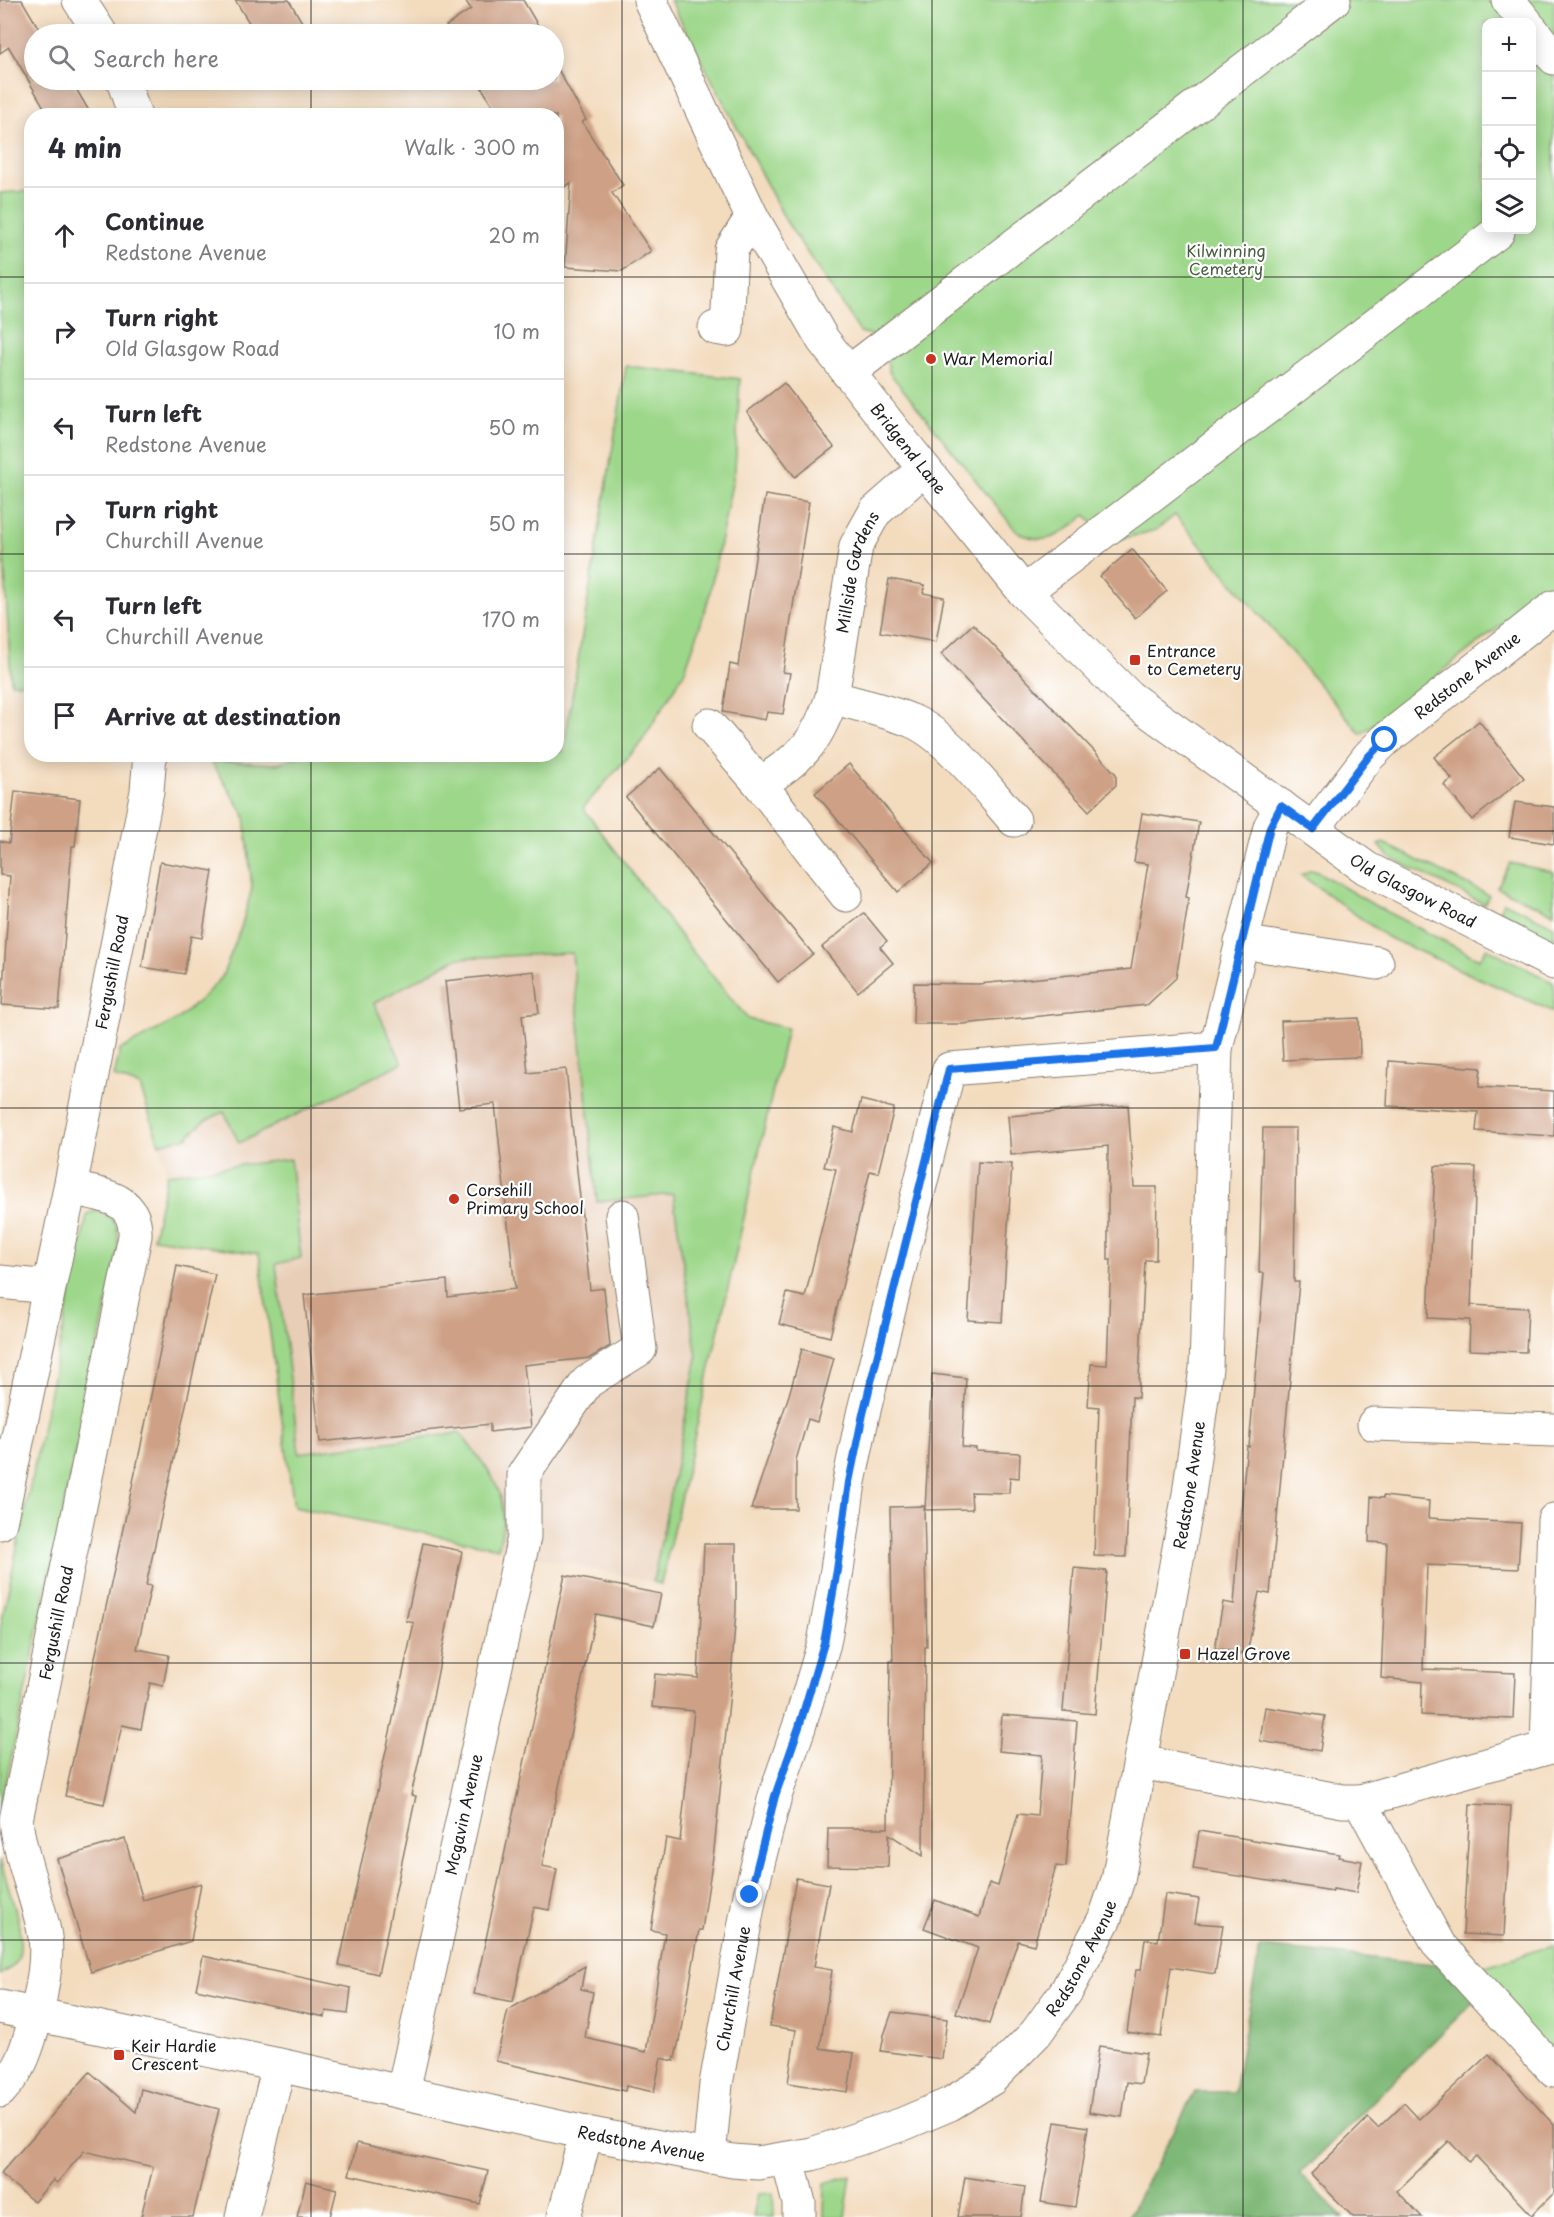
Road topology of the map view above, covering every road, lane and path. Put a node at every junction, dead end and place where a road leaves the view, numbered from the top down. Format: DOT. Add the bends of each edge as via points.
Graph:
graph roads {
  1 [pos="79,0"];
  2 [pos="650,0"];
  3 [pos="1334,0"];
  4 [pos="1508,0"];
  5 [pos="1523,18"];
  6 [pos="95,24"];
  7 [pos="1536,35"];
  8 [pos="1554,58"];
  9 [pos="126,90"];
  10 [pos="132,108"];
  11 [pos="752,217"];
  12 [pos="1495,234"];
  13 [pos="715,328"];
  14 [pos="848,373"];
  15 [pos="924,468"];
  16 [pos="1024,592"];
  17 [pos="1554,607"];
  18 [pos="832,696"];
  19 [pos="709,724"];
  20 [pos="149,762"];
  21 [pos="760,784"];
  22 [pos="1281,806"];
  23 [pos="1014,820"];
  24 [pos="1313,829"];
  25 [pos="846,895"];
  26 [pos="1241,942"];
  27 [pos="1377,963"];
  28 [pos="1554,963"];
  29 [pos="1216,1048"];
  30 [pos="70,1188"];
  31 [pos="622,1216"];
  32 [pos="0,1282"];
  33 [pos="49,1287"];
  34 [pos="1374,1424"];
  35 [pos="1554,1430"];
  36 [pos="1554,1520"];
  37 [pos="0,1522"];
  38 [pos="1551,1747"];
  39 [pos="1141,1762"];
  40 [pos="1360,1801"];
  41 [pos="0,2007"];
  42 [pos="35,2013"];
  43 [pos="279,2065"];
  44 [pos="1554,2071"];
  45 [pos="0,2091"];
  46 [pos="403,2092"];
  47 [pos="585,2133"];
  48 [pos="709,2157"];
  49 [pos="788,2160"];
  50 [pos="242,2217"];
  51 [pos="564,2217"];
  52 [pos="799,2217"];
  1 -- 6 [label="street"];
  2 -- 11 [label="street, Bridgend Lane"];
  3 -- 14 [label="street"];
  4 -- 5 [label="street"];
  7 -- 8 [label="street"];
  9 -- 10 [label="street"];
  11 -- 13 [label="street" via="730,250 727,330"];
  11 -- 14 [label="street, Bridgend Lane" via="823,340"];
  12 -- 16 [label="street"];
  14 -- 15 [label="street, Bridgend Lane"];
  15 -- 16 [label="street, Bridgend Lane"];
  15 -- 18 [label="street, Millside Gardens" via="875,512 856,546"];
  16 -- 22 [label="street, Bridgend Lane" via="1129,697"];
  17 -- 24 [label="street, Redstone Avenue" via="1385,740"];
  18 -- 21 [label="street, Millside Gardens" via="813,741"];
  18 -- 23 [label="street" via="913,721 945,742"];
  19 -- 21 [label="street"];
  20 -- 30 [label="street, Fergushill Road"];
  21 -- 25 [label="street"];
  22 -- 24 [label="street, Old Glasgow Road"];
  22 -- 26 [label="street, Redstone Avenue" via="1270,827"];
  24 -- 28 [label="street, Old Glasgow Road" via="1366,868"];
  26 -- 27 [label="street"];
  26 -- 29 [label="street, Redstone Avenue"];
  29 -- 39 [label="street, Redstone Avenue" via="1206,1368 1189,1494"];
  29 -- 48 [label="street, Churchill Avenue" via="949,1069 863,1414 824,1643 775,1796 750,1895 716,2084"];
  30 -- 33 [label="street, Fergushill Road"];
  30 -- 42 [label="street, Fergushill Road" via="120,1201 133,1215 136,1225 16,1820 18,1841 45,1933 46,1964"];
  31 -- 46 [label="street, Mcgavin Avenue" via="640,1349 587,1382 525,1474 524,1537"];
  32 -- 33 [label="street"];
  33 -- 37 [label="street, Fergushill Road"];
  34 -- 35 [label="street"];
  36 -- 38 [label="street"];
  38 -- 40 [label="street"];
  39 -- 40 [label="street"];
  39 -- 49 [label="street, Redstone Avenue" via="1118,1880 1105,1918 1067,1990 1036,2034 992,2078 950,2104 903,2124"];
  40 -- 44 [label="street" via="1439,1945"];
  41 -- 42 [label="street, Redstone Avenue"];
  42 -- 43 [label="street, Redstone Avenue"];
  42 -- 45 [label="street, Fergushill Road" via="23,2057 14,2076"];
  43 -- 46 [label="street, Redstone Avenue"];
  43 -- 50 [label="street"];
  46 -- 47 [label="street, Redstone Avenue"];
  47 -- 48 [label="street, Redstone Avenue"];
  47 -- 51 [label="street"];
  48 -- 49 [label="street, Redstone Avenue" via="758,2163"];
  49 -- 52 [label="street" via="800,2203"];
}
